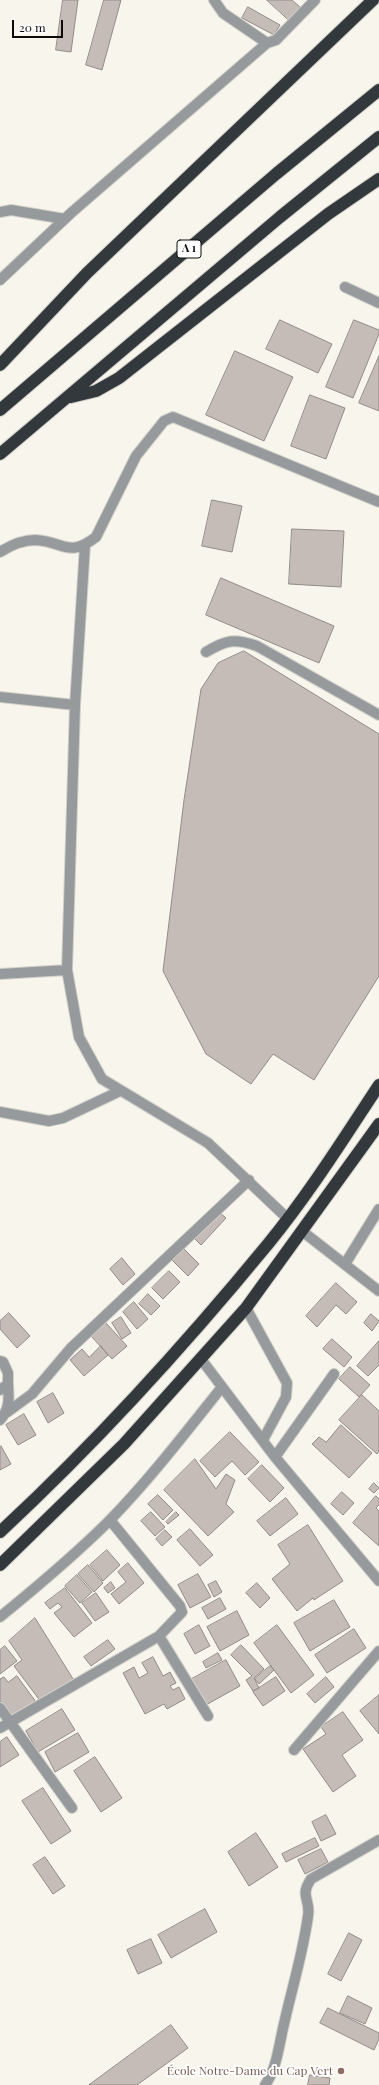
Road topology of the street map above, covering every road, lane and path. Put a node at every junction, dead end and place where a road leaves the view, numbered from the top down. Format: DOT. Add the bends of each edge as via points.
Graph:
graph roads {
  1 [pos="214,0"];
  2 [pos="315,0"];
  3 [pos="373,0"];
  4 [pos="267,43"];
  5 [pos="379,90"];
  6 [pos="379,137"];
  7 [pos="379,179"];
  8 [pos="0,212"];
  9 [pos="65,219"];
  10 [pos="0,280"];
  11 [pos="345,287"];
  12 [pos="379,303"];
  13 [pos="0,365"];
  14 [pos="68,398"];
  15 [pos="0,410"];
  16 [pos="0,454"];
  17 [pos="379,502"];
  18 [pos="85,545"];
  19 [pos="0,552"];
  20 [pos="206,652"];
  21 [pos="0,697"];
  22 [pos="75,705"];
  23 [pos="379,715"];
  24 [pos="67,970"];
  25 [pos="0,974"];
  26 [pos="379,1085"];
  27 [pos="120,1091"];
  28 [pos="0,1112"];
  29 [pos="379,1124"];
  30 [pos="249,1180"];
  31 [pos="379,1209"];
  32 [pos="287,1218"];
  33 [pos="302,1231"];
  34 [pos="345,1264"];
  35 [pos="379,1291"];
  36 [pos="246,1308"];
  37 [pos="201,1359"];
  38 [pos="0,1361"];
  39 [pos="334,1374"];
  40 [pos="4,1387"];
  41 [pos="222,1387"];
  42 [pos="3,1417"];
  43 [pos="263,1440"];
  44 [pos="275,1457"];
  45 [pos="110,1520"];
  46 [pos="0,1532"];
  47 [pos="0,1565"];
  48 [pos="377,1575"];
  49 [pos="0,1617"];
  50 [pos="159,1636"];
  51 [pos="379,1651"];
  52 [pos="0,1708"];
  53 [pos="208,1716"];
  54 [pos="10,1724"];
  55 [pos="0,1728"];
  56 [pos="294,1750"];
  57 [pos="72,1808"];
  58 [pos="379,1840"];
  59 [pos="265,2085"];
  1 -- 4 [label="street" via="223,13"];
  2 -- 4 [label="street" via="276,40"];
  3 -- 13 [label="highway" via="87,273"];
  4 -- 9 [label="street"];
  5 -- 15 [label="highway, A 1" via="276,174"];
  6 -- 14 [label="highway"];
  7 -- 14 [label="highway" via="328,214 119,378 96,391"];
  8 -- 9 [label="street" via="11,210"];
  9 -- 10 [label="street"];
  11 -- 12 [label="street"];
  14 -- 16 [label="highway"];
  17 -- 18 [label="street" via="173,416 164,421 136,456 96,537"];
  18 -- 19 [label="street" via="64,548 35,540 13,544"];
  18 -- 22 [label="street"];
  20 -- 23 [label="street" via="224,641 242,641 257,646"];
  21 -- 22 [label="street"];
  22 -- 24 [label="street"];
  24 -- 25 [label="street"];
  24 -- 27 [label="street" via="79,1037 102,1079"];
  26 -- 32 [label="highway"];
  27 -- 28 [label="street" via="63,1118 49,1121"];
  27 -- 30 [label="street" via="208,1143"];
  29 -- 33 [label="highway"];
  30 -- 32 [label="street"];
  30 -- 42 [label="street" via="71,1348 32,1394"];
  31 -- 34 [label="street"];
  32 -- 46 [label="highway" via="167,1363 41,1494"];
  33 -- 34 [label="street"];
  33 -- 36 [label="highway"];
  34 -- 35 [label="street"];
  36 -- 37 [label="highway"];
  36 -- 43 [label="street" via="287,1383 286,1397"];
  37 -- 41 [label="street"];
  37 -- 47 [label="highway" via="124,1444"];
  38 -- 40 [label="street" via="8,1373"];
  39 -- 44 [label="street"];
  40 -- 42 [label="street" via="9,1404"];
  41 -- 43 [label="street"];
  41 -- 45 [label="street"];
  43 -- 44 [label="street"];
  44 -- 48 [label="street"];
  45 -- 49 [label="street"];
  45 -- 50 [label="street" via="180,1606 182,1612"];
  50 -- 53 [label="street"];
  50 -- 54 [label="street"];
  51 -- 56 [label="street"];
  52 -- 54 [label="street"];
  54 -- 55 [label="street"];
  54 -- 57 [label="street"];
  58 -- 59 [label="street" via="311,1879 307,1885 304,1892 309,1914 274,2066"];
}
